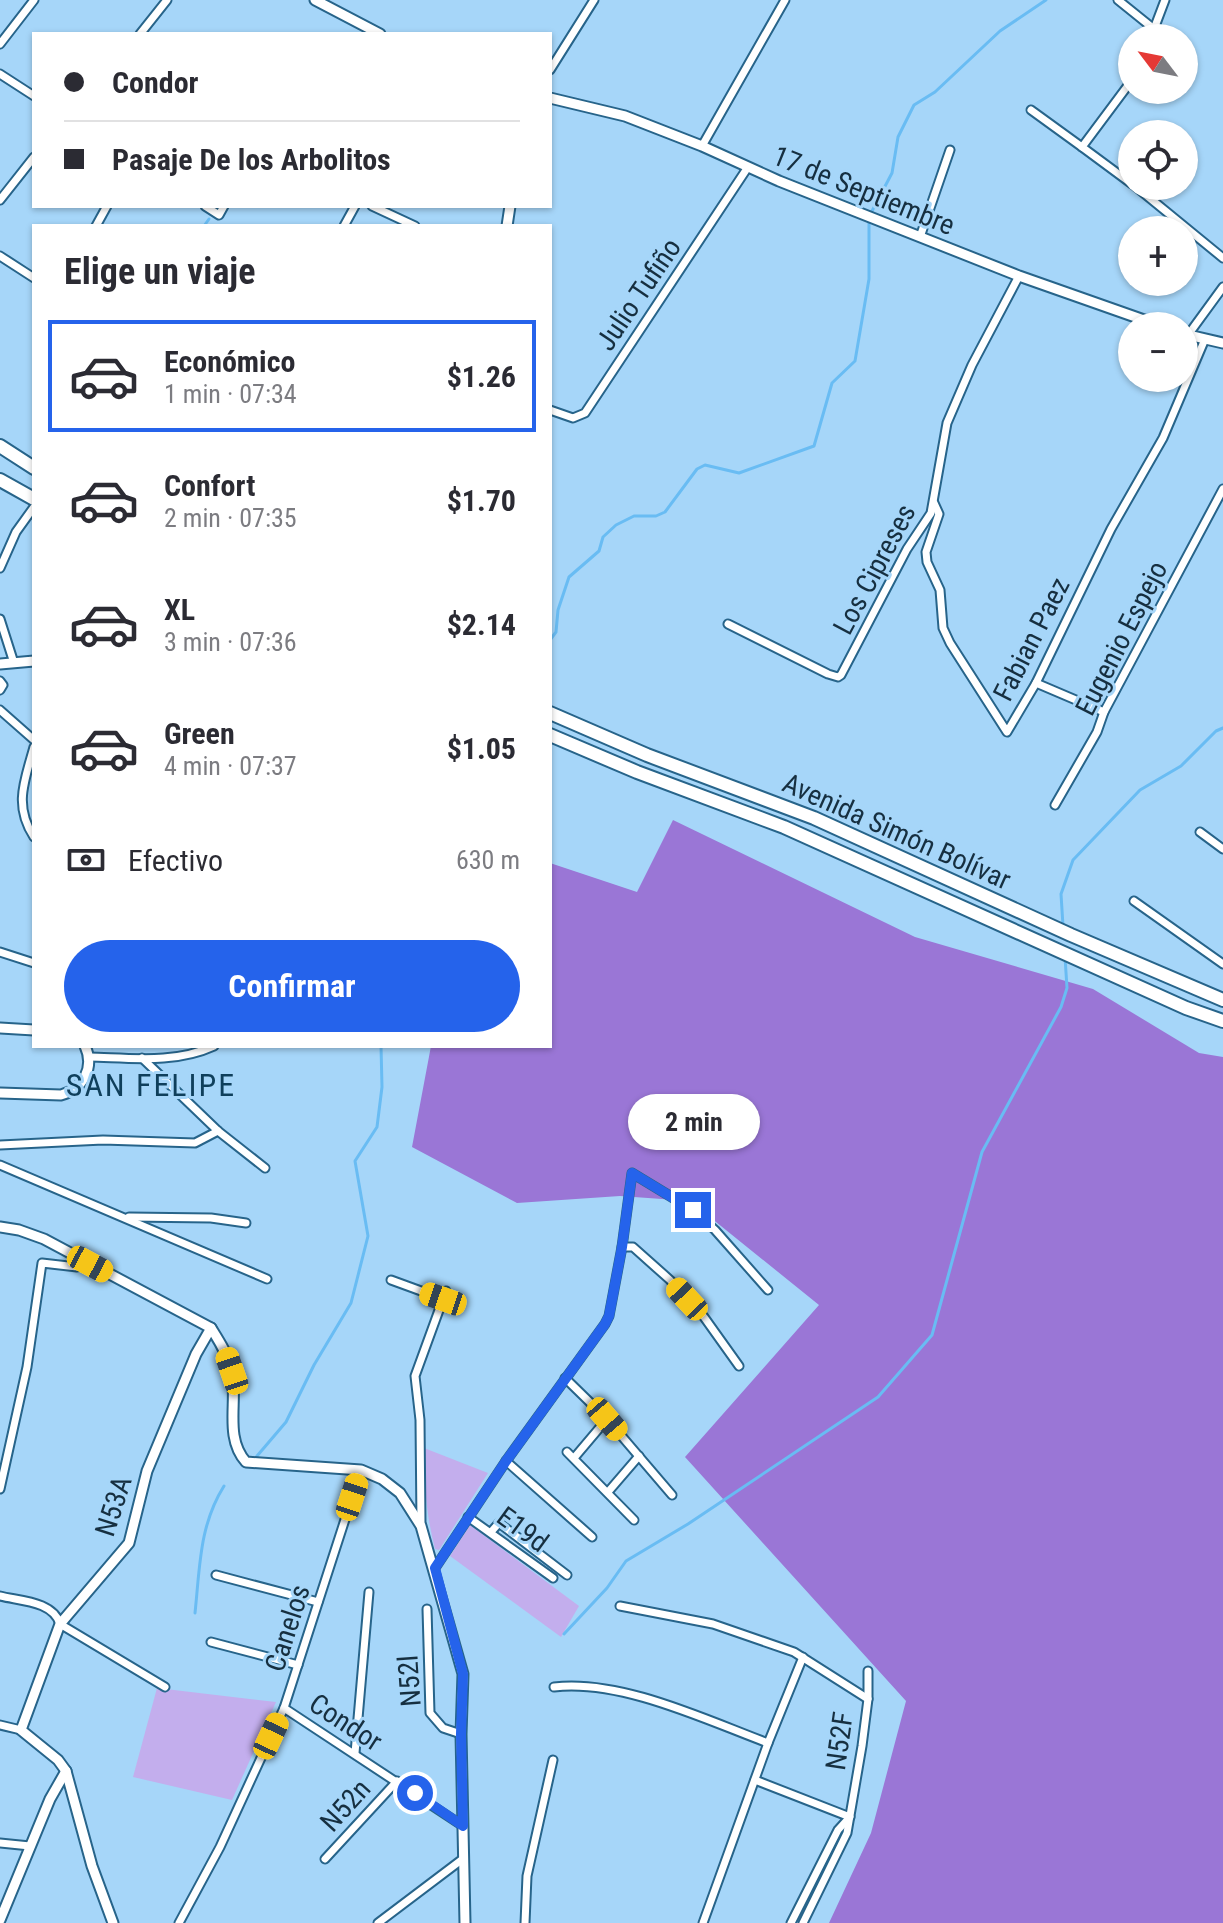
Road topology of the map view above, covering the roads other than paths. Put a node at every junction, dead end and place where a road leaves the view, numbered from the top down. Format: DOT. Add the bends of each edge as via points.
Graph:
graph roads {
  1 [pos="34,0"];
  2 [pos="167,0"];
  3 [pos="315,0"];
  4 [pos="594,0"];
  5 [pos="785,0"];
  6 [pos="1118,0"];
  7 [pos="1165,0"];
  8 [pos="1148,24"];
  9 [pos="1156,24"];
  10 [pos="366,31"];
  11 [pos="142,32"];
  12 [pos="0,44"];
  13 [pos="552,67"];
  14 [pos="0,74"];
  15 [pos="32,95"];
  16 [pos="552,98"];
  17 [pos="1118,99"];
  18 [pos="1031,110"];
  19 [pos="702,146"];
  20 [pos="1082,147"];
  21 [pos="950,150"];
  22 [pos="32,160"];
  23 [pos="748,167"];
  24 [pos="1118,174"];
  25 [pos="0,200"];
  26 [pos="1151,200"];
  27 [pos="208,208"];
  28 [pos="223,208"];
  29 [pos="376,208"];
  30 [pos="411,224"];
  31 [pos="920,237"];
  32 [pos="0,256"];
  33 [pos="1223,258"];
  34 [pos="1019,276"];
  35 [pos="32,277"];
  36 [pos="1223,287"];
  37 [pos="1121,312"];
  38 [pos="1198,319"];
  39 [pos="1198,338"];
  40 [pos="1205,339"];
  41 [pos="1223,343"];
  42 [pos="552,411"];
  43 [pos="0,446"];
  44 [pos="32,467"];
  45 [pos="0,480"];
  46 [pos="1223,489"];
  47 [pos="32,498"];
  48 [pos="934,503"];
  49 [pos="32,510"];
  50 [pos="0,568"];
  51 [pos="0,619"];
  52 [pos="728,624"];
  53 [pos="32,661"];
  54 [pos="14,663"];
  55 [pos="0,664"];
  56 [pos="0,681"];
  57 [pos="1036,683"];
  58 [pos="0,690"];
  59 [pos="0,710"];
  60 [pos="1104,712"];
  61 [pos="552,714"];
  62 [pos="552,736"];
  63 [pos="32,738"];
  64 [pos="32,755"];
  65 [pos="1055,805"];
  66 [pos="1200,832"];
  67 [pos="32,834"];
  68 [pos="1223,849"];
  69 [pos="1134,901"];
  70 [pos="0,952"];
  71 [pos="32,962"];
  72 [pos="1223,964"];
  73 [pos="1223,1000"];
  74 [pos="1223,1021"];
  75 [pos="0,1028"];
  76 [pos="32,1030"];
  77 [pos="86,1048"];
  78 [pos="209,1048"];
  79 [pos="89,1057"];
  80 [pos="142,1058"];
  81 [pos="0,1093"];
  82 [pos="218,1131"];
  83 [pos="0,1145"];
  84 [pos="0,1165"];
  85 [pos="265,1168"];
  86 [pos="122,1217"];
  87 [pos="246,1223"];
  88 [pos="0,1227"];
  89 [pos="622,1247"];
  90 [pos="90,1264"];
  91 [pos="267,1279"];
  92 [pos="391,1280"];
  93 [pos="768,1290"];
  94 [pos="211,1328"];
  95 [pos="739,1366"];
  96 [pos="565,1378"];
  97 [pos="607,1419"];
  98 [pos="639,1456"];
  99 [pos="506,1461"];
  100 [pos="361,1470"];
  101 [pos="0,1489"];
  102 [pos="608,1492"];
  103 [pos="672,1495"];
  104 [pos="468,1517"];
  105 [pos="634,1520"];
  106 [pos="421,1526"];
  107 [pos="491,1532"];
  108 [pos="592,1537"];
  109 [pos="435,1568"];
  110 [pos="216,1575"];
  111 [pos="567,1575"];
  112 [pos="553,1578"];
  113 [pos="369,1592"];
  114 [pos="0,1596"];
  115 [pos="318,1602"];
  116 [pos="620,1606"];
  117 [pos="427,1609"];
  118 [pos="60,1624"];
  119 [pos="211,1642"];
  120 [pos="803,1657"];
  121 [pos="298,1665"];
  122 [pos="868,1671"];
  123 [pos="165,1687"];
  124 [pos="554,1687"];
  125 [pos="868,1699"];
  126 [pos="284,1708"];
  127 [pos="0,1725"];
  128 [pos="21,1730"];
  129 [pos="461,1734"];
  130 [pos="768,1743"];
  131 [pos="355,1753"];
  132 [pos="553,1760"];
  133 [pos="66,1771"];
  134 [pos="755,1780"];
  135 [pos="397,1781"];
  136 [pos="850,1817"];
  137 [pos="463,1826"];
  138 [pos="0,1843"];
  139 [pos="30,1846"];
  140 [pos="464,1858"];
  141 [pos="325,1859"];
  142 [pos="2,1907"];
  143 [pos="0,1920"];
  144 [pos="113,1923"];
  145 [pos="179,1923"];
  146 [pos="378,1923"];
  147 [pos="465,1923"];
  148 [pos="525,1923"];
  149 [pos="703,1923"];
  150 [pos="791,1923"];
  151 [pos="803,1923"];
  1 -- 12 [label="street"];
  2 -- 11 [label="street"];
  3 -- 10 [label="street"];
  4 -- 13 [label="street"];
  5 -- 19 [label="street"];
  6 -- 8 [label="street"];
  7 -- 9 [label="street"];
  14 -- 15 [label="street"];
  16 -- 19 [label="street, 17 de Septiembre" via="625,116"];
  17 -- 20 [label="street"];
  18 -- 20 [label="street"];
  19 -- 23 [label="street, 17 de Septiembre"];
  20 -- 24 [label="street"];
  21 -- 31 [label="street"];
  22 -- 25 [label="street"];
  23 -- 31 [label="street, 17 de Septiembre"];
  23 -- 42 [label="street, Julio Tufiño" via="585,413 573,418"];
  26 -- 33 [label="street"];
  27 -- 28 [label="street" via="219,215"];
  29 -- 30 [label="street"];
  31 -- 34 [label="street, 17 de Septiembre"];
  32 -- 35 [label="street"];
  34 -- 37 [label="street, 17 de Septiembre"];
  34 -- 48 [label="street, Los Cipreses" via="947,423"];
  36 -- 38 [label="street"];
  39 -- 40 [label="street"];
  40 -- 41 [label="street"];
  40 -- 57 [label="street, Fabian Paez" via="1169,427 1111,529"];
  43 -- 44 [label="highway"];
  45 -- 47 [label="highway"];
  46 -- 60 [label="street, Eugenio Espejo"];
  48 -- 52 [label="street, Los Cipreses" via="838,677"];
  48 -- 57 [label="street, Fabian Paez" via="939,514 926,552 940,590 943,628 1007,732"];
  49 -- 50 [label="street"];
  51 -- 54 [label="street"];
  53 -- 54 [label="street"];
  54 -- 55 [label="street"];
  56 -- 58 [label="street"];
  57 -- 60 [label="street"];
  59 -- 63 [label="street"];
  60 -- 65 [label="street, Eugenio Espejo"];
  61 -- 73 [label="highway, Avenida Simón Bolívar" via="814,818"];
  62 -- 74 [label="highway, Avenida Simón Bolívar" via="784,827"];
  64 -- 67 [label="street" via="22,808"];
  66 -- 68 [label="street"];
  69 -- 72 [label="street"];
  70 -- 71 [label="street"];
  75 -- 76 [label="street"];
  77 -- 79 [label="street"];
  78 -- 80 [label="street" via="185,1057"];
  79 -- 80 [label="street"];
  79 -- 81 [label="street" via="85,1078 65,1094"];
  80 -- 82 [label="street"];
  82 -- 83 [label="street" via="195,1143"];
  82 -- 85 [label="street"];
  84 -- 86 [label="street"];
  86 -- 87 [label="street"];
  86 -- 91 [label="street"];
  88 -- 90 [label="street" via="33,1234"];
  89 -- 93 [label="street" via="632,1173 693,1210"];
  89 -- 95 [label="street" via="633,1247 670,1280"];
  89 -- 96 [label="street" via="609,1316"];
  90 -- 94 [label="street"];
  90 -- 101 [label="street" via="42,1263 27,1367"];
  92 -- 106 [label="street" via="444,1295 415,1376"];
  94 -- 100 [label="street" via="232,1371 234,1437 246,1462"];
  94 -- 118 [label="street, N53A" via="147,1471 129,1543"];
  96 -- 97 [label="street"];
  96 -- 99 [label="street"];
  97 -- 98 [label="street"];
  97 -- 102 [label="street" via="571,1455"];
  98 -- 102 [label="street"];
  98 -- 103 [label="street"];
  99 -- 104 [label="street"];
  99 -- 108 [label="street"];
  100 -- 106 [label="street" via="400,1493"];
  100 -- 115 [label="street, Canelos"];
  102 -- 105 [label="street"];
  104 -- 107 [label="street, E19d"];
  104 -- 109 [label="street"];
  106 -- 109 [label="street"];
  107 -- 111 [label="street" via="499,1523"];
  107 -- 112 [label="street, E19d"];
  109 -- 129 [label="street" via="463,1674"];
  110 -- 115 [label="street"];
  113 -- 131 [label="street"];
  114 -- 118 [label="street" via="45,1607"];
  115 -- 121 [label="street, Canelos"];
  116 -- 120 [label="street" via="713,1624"];
  117 -- 129 [label="street, N52l" via="430,1713 443,1728"];
  118 -- 123 [label="street"];
  118 -- 128 [label="street, N53A"];
  119 -- 121 [label="street"];
  120 -- 125 [label="street"];
  120 -- 130 [label="street"];
  121 -- 126 [label="street, Canelos"];
  122 -- 125 [label="street, N52F"];
  124 -- 130 [label="street" via="641,1696"];
  125 -- 136 [label="street, N52F"];
  126 -- 131 [label="street, Condor"];
  126 -- 145 [label="street, Canelos"];
  127 -- 128 [label="street"];
  128 -- 133 [label="street"];
  129 -- 137 [label="street"];
  130 -- 134 [label="street"];
  131 -- 135 [label="street, Condor"];
  132 -- 148 [label="street" via="527,1876"];
  133 -- 139 [label="street"];
  133 -- 144 [label="street"];
  134 -- 136 [label="street"];
  134 -- 149 [label="street"];
  135 -- 137 [label="street, Condor"];
  135 -- 141 [label="street, N52n"];
  136 -- 150 [label="street, N52F" via="838,1830"];
  136 -- 151 [label="street, N52F"];
  137 -- 140 [label="street"];
  138 -- 139 [label="street"];
  139 -- 142 [label="street"];
  140 -- 146 [label="street"];
  140 -- 147 [label="street"];
  142 -- 143 [label="street"];
}
